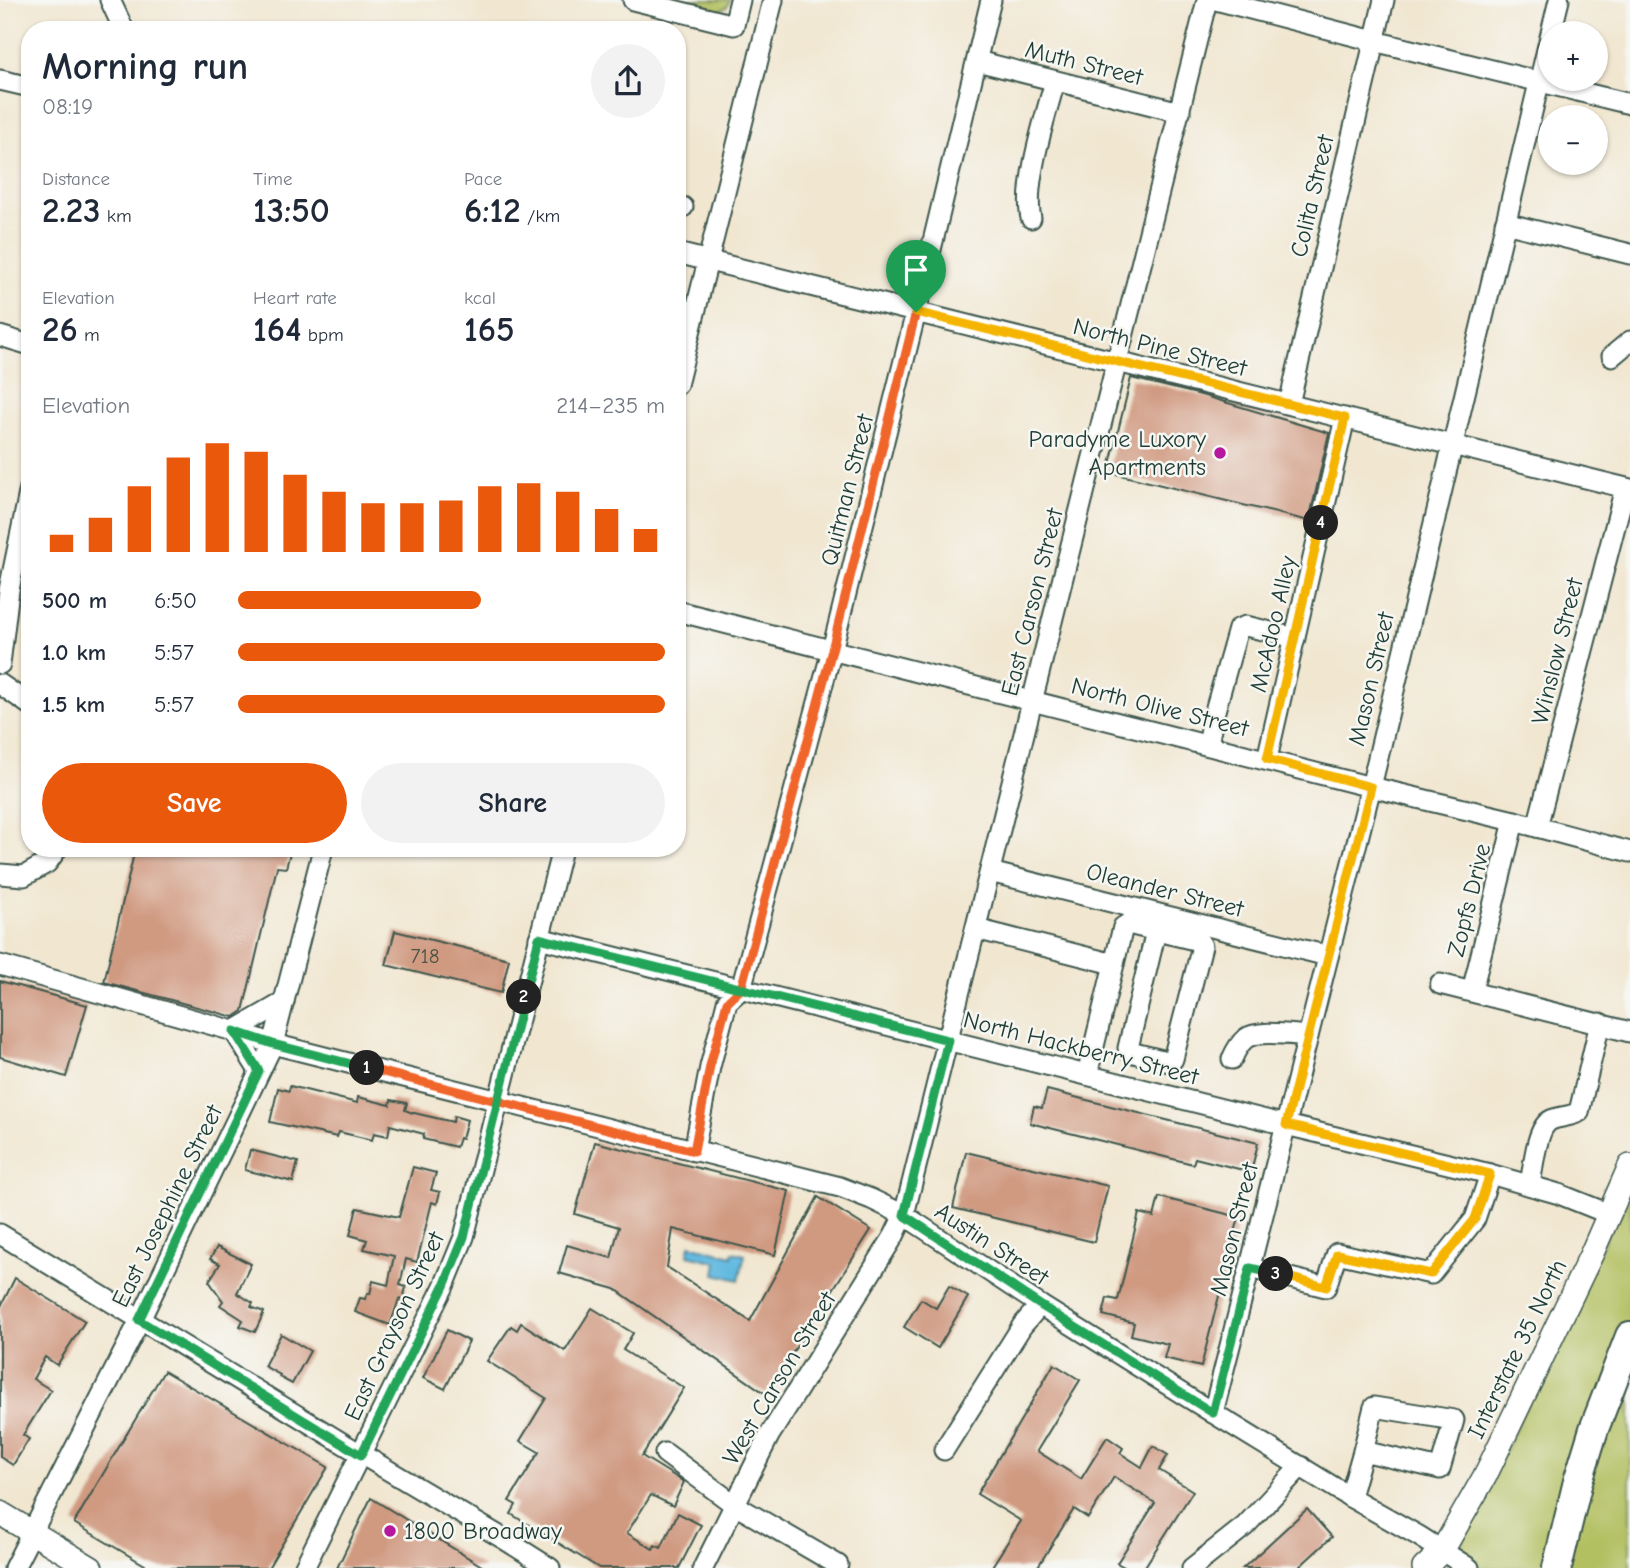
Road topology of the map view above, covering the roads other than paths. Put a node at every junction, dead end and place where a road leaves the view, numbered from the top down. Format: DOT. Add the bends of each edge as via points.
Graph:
graph roads {
  1 [pos="110,0"];
  2 [pos="633,0"];
  3 [pos="740,0"];
  4 [pos="773,0"];
  5 [pos="991,0"];
  6 [pos="1208,0"];
  7 [pos="1216,0"];
  8 [pos="1384,0"];
  9 [pos="1559,0"];
  10 [pos="111,21"];
  11 [pos="120,21"];
  12 [pos="1554,21"];
  13 [pos="1374,41"];
  14 [pos="976,61"];
  15 [pos="0,80"];
  16 [pos="1055,81"];
  17 [pos="1538,82"];
  18 [pos="21,85"];
  19 [pos="1538,86"];
  20 [pos="1576,91"];
  21 [pos="1630,104"];
  22 [pos="1180,112"];
  23 [pos="1031,218"];
  24 [pos="1505,223"];
  25 [pos="1630,254"];
  26 [pos="686,255"];
  27 [pos="708,261"];
  28 [pos="916,312"];
  29 [pos="0,336"];
  30 [pos="1630,341"];
  31 [pos="21,342"];
  32 [pos="686,346"];
  33 [pos="1612,356"];
  34 [pos="1117,362"];
  35 [pos="1289,404"];
  36 [pos="1345,418"];
  37 [pos="1451,445"];
  38 [pos="1627,488"];
  39 [pos="21,532"];
  40 [pos="686,613"];
  41 [pos="1295,638"];
  42 [pos="832,650"];
  43 [pos="0,664"];
  44 [pos="0,684"];
  45 [pos="21,699"];
  46 [pos="1032,701"];
  47 [pos="1208,745"];
  48 [pos="1267,759"];
  49 [pos="1371,787"];
  50 [pos="1514,821"];
  51 [pos="1537,827"];
  52 [pos="1630,852"];
  53 [pos="51,857"];
  54 [pos="321,857"];
  55 [pos="560,857"];
  56 [pos="990,872"];
  57 [pos="0,874"];
  58 [pos="976,929"];
  59 [pos="1156,931"];
  60 [pos="539,938"];
  61 [pos="1328,956"];
  62 [pos="1114,964"];
  63 [pos="0,965"];
  64 [pos="1440,984"];
  65 [pos="741,989"];
  66 [pos="1472,991"];
  67 [pos="284,1002"];
  68 [pos="1600,1023"];
  69 [pos="234,1031"];
  70 [pos="1630,1032"];
  71 [pos="1308,1036"];
  72 [pos="948,1040"];
  73 [pos="273,1044"];
  74 [pos="1151,1057"];
  75 [pos="1232,1059"];
  76 [pos="259,1071"];
  77 [pos="1087,1075"];
  78 [pos="1143,1089"];
  79 [pos="498,1100"];
  80 [pos="1286,1125"];
  81 [pos="694,1151"];
  82 [pos="1630,1166"];
  83 [pos="1490,1174"];
  84 [pos="1530,1185"];
  85 [pos="1609,1214"];
  86 [pos="904,1215"];
  87 [pos="0,1234"];
  88 [pos="1250,1268"];
  89 [pos="1040,1305"];
  90 [pos="139,1320"];
  91 [pos="1630,1336"];
  92 [pos="1213,1413"];
  93 [pos="944,1450"];
  94 [pos="1363,1451"];
  95 [pos="665,1453"];
  96 [pos="361,1455"];
  97 [pos="1301,1466"];
  98 [pos="1350,1497"];
  99 [pos="735,1504"];
  100 [pos="0,1513"];
  101 [pos="32,1532"];
  102 [pos="1442,1551"];
  103 [pos="14,1568"];
  104 [pos="91,1568"];
  105 [pos="304,1568"];
  106 [pos="550,1568"];
  107 [pos="703,1568"];
  108 [pos="836,1568"];
  109 [pos="1192,1568"];
  110 [pos="1424,1568"];
  111 [pos="1469,1568"];
  112 [pos="1557,1568"];
  1 -- 10 [label="street"];
  1 -- 11 [label="street"];
  2 -- 3 [label="street" via="734,24"];
  4 -- 27 [label="street"];
  5 -- 14 [label="street, Quitman Street"];
  6 -- 22 [label="street, East Carson Street"];
  7 -- 13 [label="street"];
  8 -- 13 [label="street, Colita Street"];
  9 -- 12 [label="street, Mason Street"];
  13 -- 17 [label="street"];
  13 -- 35 [label="street, Colita Street"];
  14 -- 16 [label="street, Muth Street"];
  14 -- 28 [label="street, Quitman Street"];
  15 -- 18 [label="street"];
  16 -- 22 [label="street, Muth Street"];
  16 -- 23 [label="street" via="1031,183"];
  19 -- 24 [label="street, Mason Street"];
  20 -- 21 [label="street"];
  22 -- 34 [label="street, East Carson Street"];
  24 -- 25 [label="street"];
  24 -- 37 [label="street, Mason Street"];
  26 -- 27 [label="street, North Pine Street"];
  27 -- 28 [label="street, North Pine Street"];
  27 -- 32 [label="street"];
  28 -- 34 [label="street, North Pine Street"];
  28 -- 42 [label="street, Quitman Street"];
  29 -- 31 [label="street"];
  30 -- 33 [label="street"];
  34 -- 35 [label="street, North Pine Street"];
  34 -- 46 [label="street, East Carson Street"];
  35 -- 36 [label="street, North Pine Street"];
  36 -- 37 [label="street, North Pine Street"];
  36 -- 41 [label="street, McAdoo Alley"];
  37 -- 38 [label="street, North Pine Street"];
  37 -- 49 [label="street, Mason Street"];
  38 -- 51 [label="street, Winslow Street"];
  39 -- 43 [label="street"];
  40 -- 42 [label="street, North Olive Street"];
  41 -- 47 [label="street" via="1246,626 1238,629"];
  41 -- 48 [label="street, McAdoo Alley"];
  42 -- 46 [label="street, North Olive Street"];
  42 -- 65 [label="street, Quitman Street"];
  44 -- 45 [label="street"];
  46 -- 47 [label="street, North Olive Street"];
  46 -- 56 [label="street, East Carson Street"];
  47 -- 48 [label="street, North Olive Street"];
  48 -- 49 [label="street, North Olive Street"];
  49 -- 50 [label="street, North Olive Street"];
  49 -- 61 [label="street, Mason Street"];
  50 -- 51 [label="street, North Olive Street"];
  50 -- 66 [label="street, Zopfs Drive"];
  51 -- 52 [label="street, North Olive Street"];
  53 -- 57 [label="street" via="24,876"];
  54 -- 67 [label="street, East Josephine Street"];
  55 -- 60 [label="street, East Grayson Street"];
  56 -- 58 [label="street, East Carson Street"];
  56 -- 61 [label="street, Oleander Street"];
  58 -- 62 [label="street"];
  58 -- 72 [label="street, East Carson Street"];
  59 -- 62 [label="street" via="1128,924 1123,927"];
  59 -- 74 [label="street" via="1128,1048"];
  59 -- 74 [label="street" via="1202,946 1173,1059"];
  60 -- 65 [label="street, North Hackberry Street"];
  60 -- 79 [label="street, East Grayson Street"];
  61 -- 71 [label="street, Mason Street"];
  62 -- 77 [label="street"];
  63 -- 69 [label="street, Austin Street"];
  64 -- 66 [label="street"];
  65 -- 72 [label="street, North Hackberry Street"];
  65 -- 81 [label="street, Quitman Street" via="727,1002"];
  66 -- 68 [label="street"];
  67 -- 69 [label="street"];
  67 -- 73 [label="street, East Josephine Street"];
  68 -- 70 [label="street"];
  68 -- 84 [label="street" via="1579,1112 1544,1126"];
  69 -- 73 [label="street, Austin Street"];
  69 -- 76 [label="street"];
  71 -- 75 [label="street" via="1251,1036 1239,1045"];
  71 -- 80 [label="street, Mason Street"];
  72 -- 77 [label="street, North Hackberry Street"];
  72 -- 86 [label="street, East Carson Street"];
  73 -- 76 [label="street, East Josephine Street"];
  73 -- 79 [label="street, Austin Street"];
  74 -- 78 [label="street"];
  76 -- 90 [label="street, East Josephine Street"];
  77 -- 78 [label="street, North Hackberry Street"];
  78 -- 80 [label="street, North Hackberry Street"];
  79 -- 81 [label="street, Austin Street"];
  79 -- 96 [label="street, East Grayson Street" via="464,1237"];
  80 -- 83 [label="street, North Hackberry Street"];
  80 -- 88 [label="street, Mason Street"];
  81 -- 86 [label="street, Austin Street" via="840,1187"];
  82 -- 85 [label="main road, Interstate 35 North"];
  83 -- 84 [label="street, North Hackberry Street"];
  83 -- 88 [label="street" via="1475,1219 1431,1274 1337,1254 1326,1287"];
  84 -- 85 [label="street, North Hackberry Street"];
  85 -- 102 [label="main road, Interstate 35 North" via="1491,1464"];
  86 -- 89 [label="street, Austin Street"];
  86 -- 99 [label="street, West Carson Street" via="769,1436"];
  87 -- 90 [label="street"];
  88 -- 92 [label="street, Mason Street"];
  89 -- 92 [label="street, Austin Street"];
  89 -- 93 [label="street"];
  90 -- 96 [label="street"];
  90 -- 101 [label="street, East Josephine Street"];
  91 -- 112 [label="highway" via="1594,1429"];
  92 -- 97 [label="street, Austin Street"];
  94 -- 94 [label="street" via="1440,1469 1454,1420 1374,1407"];
  94 -- 98 [label="street"];
  95 -- 99 [label="street"];
  96 -- 105 [label="street, East Grayson Street"];
  96 -- 106 [label="street"];
  97 -- 98 [label="street, Austin Street"];
  97 -- 109 [label="street" via="1245,1526"];
  98 -- 102 [label="street, Austin Street"];
  99 -- 107 [label="street, West Carson Street"];
  99 -- 108 [label="street" via="838,1564"];
  100 -- 101 [label="main road"];
  101 -- 103 [label="street, East Josephine Street"];
  101 -- 104 [label="main road"];
  102 -- 110 [label="main road, Interstate 35 North"];
  102 -- 111 [label="street, Austin Street"];
}
